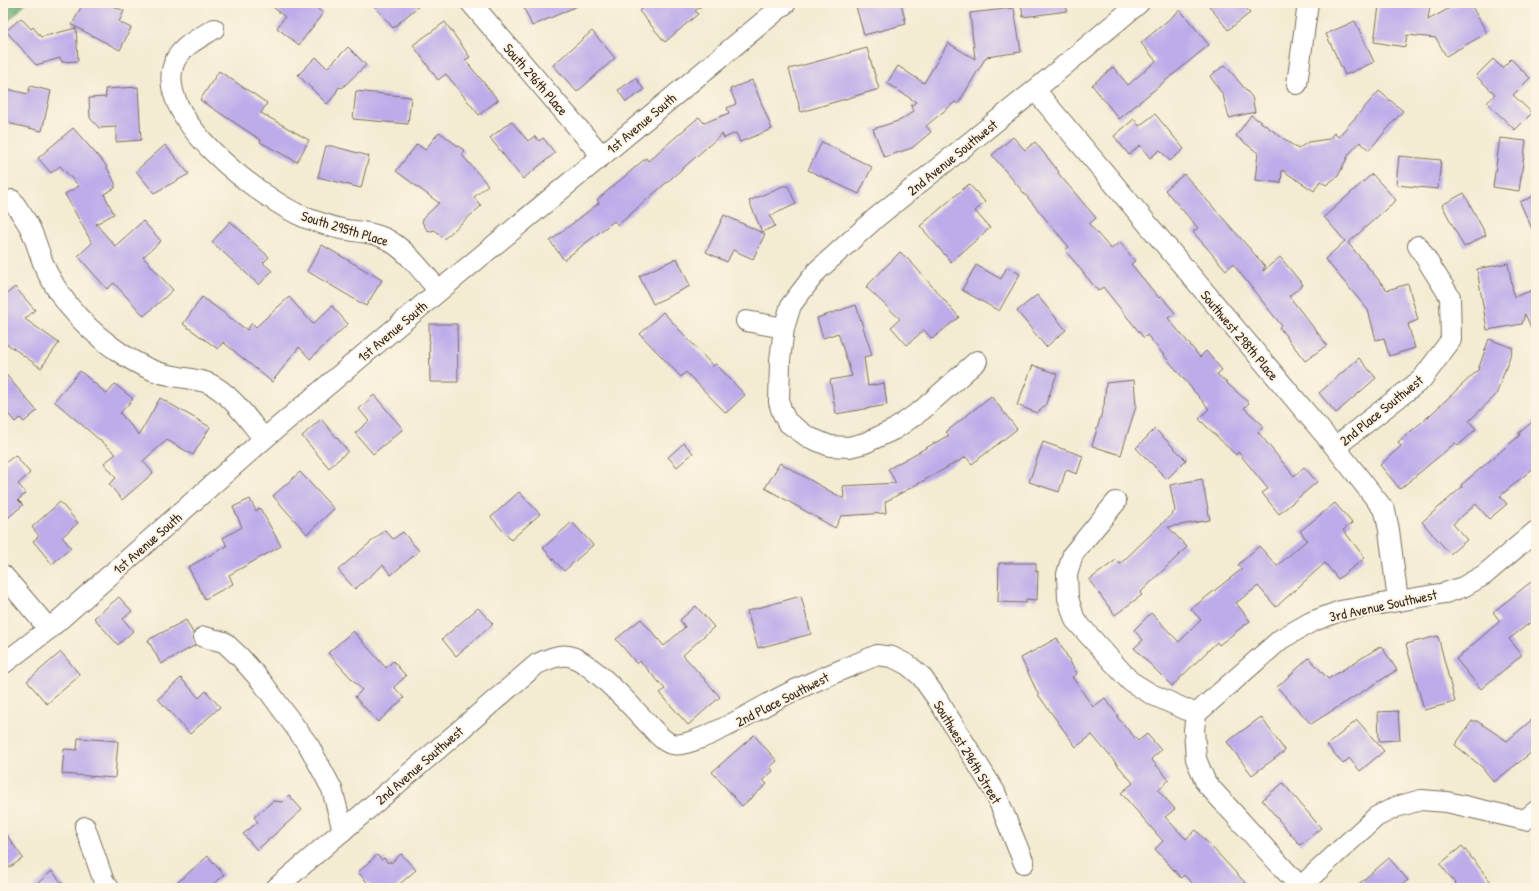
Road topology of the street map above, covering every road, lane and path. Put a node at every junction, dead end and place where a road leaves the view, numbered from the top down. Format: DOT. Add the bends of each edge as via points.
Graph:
graph roads {
  1 [pos="471,3"];
  2 [pos="786,3"];
  3 [pos="1139,3"];
  4 [pos="1308,3"];
  5 [pos="214,29"];
  6 [pos="1297,84"];
  7 [pos="1036,90"];
  8 [pos="602,156"];
  9 [pos="12,200"];
  10 [pos="1418,246"];
  11 [pos="439,291"];
  12 [pos="746,321"];
  13 [pos="784,328"];
  14 [pos="977,361"];
  15 [pos="264,439"];
  16 [pos="1335,447"];
  17 [pos="1116,502"];
  18 [pos="1536,531"];
  19 [pos="3,575"];
  20 [pos="1398,600"];
  21 [pos="49,629"];
  22 [pos="204,637"];
  23 [pos="892,657"];
  24 [pos="3,664"];
  25 [pos="1196,714"];
  26 [pos="672,744"];
  27 [pos="1536,811"];
  28 [pos="85,827"];
  29 [pos="342,832"];
  30 [pos="1024,863"];
  31 [pos="109,888"];
  32 [pos="276,888"];
  33 [pos="1300,888"];
  1 -- 8 [label="street, South 296th Place"];
  2 -- 8 [label="street, 1st Avenue South"];
  3 -- 7 [label="street, 2nd Avenue Southwest"];
  4 -- 6 [label="street"];
  5 -- 11 [label="street, South 295th Place" via="182,52 172,72 176,103 199,137 250,183 286,207 328,225 380,236 394,243 414,261"];
  7 -- 13 [label="street, 2nd Avenue Southwest" via="877,217 817,271 791,305"];
  7 -- 16 [label="street, Southwest 298th Place"];
  8 -- 11 [label="street, 1st Avenue South"];
  9 -- 15 [label="street" via="29,227 49,275 65,301 90,328 121,354 140,364 168,375 200,381 216,388 231,400"];
  10 -- 16 [label="street, 2nd Place Southwest" via="1450,297 1450,340 1422,379"];
  11 -- 15 [label="street, 1st Avenue South"];
  12 -- 13 [label="street"];
  13 -- 14 [label="street, 2nd Avenue Southwest" via="779,397 782,412 788,422 808,437 830,446 849,447 866,443 895,429"];
  15 -- 21 [label="street, 1st Avenue South"];
  16 -- 20 [label="street, Southwest 298th Place" via="1385,511 1390,530"];
  17 -- 25 [label="street" via="1073,554 1067,574 1068,598 1075,620 1130,681 1151,694"];
  18 -- 20 [label="street, 3rd Avenue Southwest" via="1484,575 1463,587"];
  19 -- 21 [label="street"];
  20 -- 25 [label="street, 3rd Avenue Southwest" via="1340,611 1311,622 1281,639"];
  21 -- 24 [label="street, 1st Avenue South"];
  22 -- 29 [label="street" via="224,642 240,657 262,682 309,746 332,789"];
  23 -- 26 [label="street, 2nd Place Southwest" via="877,655 792,691 713,734 685,743"];
  23 -- 30 [label="street, Southwest 296th Street" via="908,665 921,676 936,697 995,792"];
  25 -- 33 [label="street" via="1196,759 1206,783"];
  26 -- 29 [label="street, 2nd Avenue Southwest" via="660,736 629,703 586,665 568,656 553,657 536,664"];
  27 -- 33 [label="street" via="1525,820 1447,802 1421,800 1396,807 1376,817"];
  28 -- 31 [label="street" via="104,882"];
  29 -- 32 [label="street, 2nd Avenue Southwest"];
}
